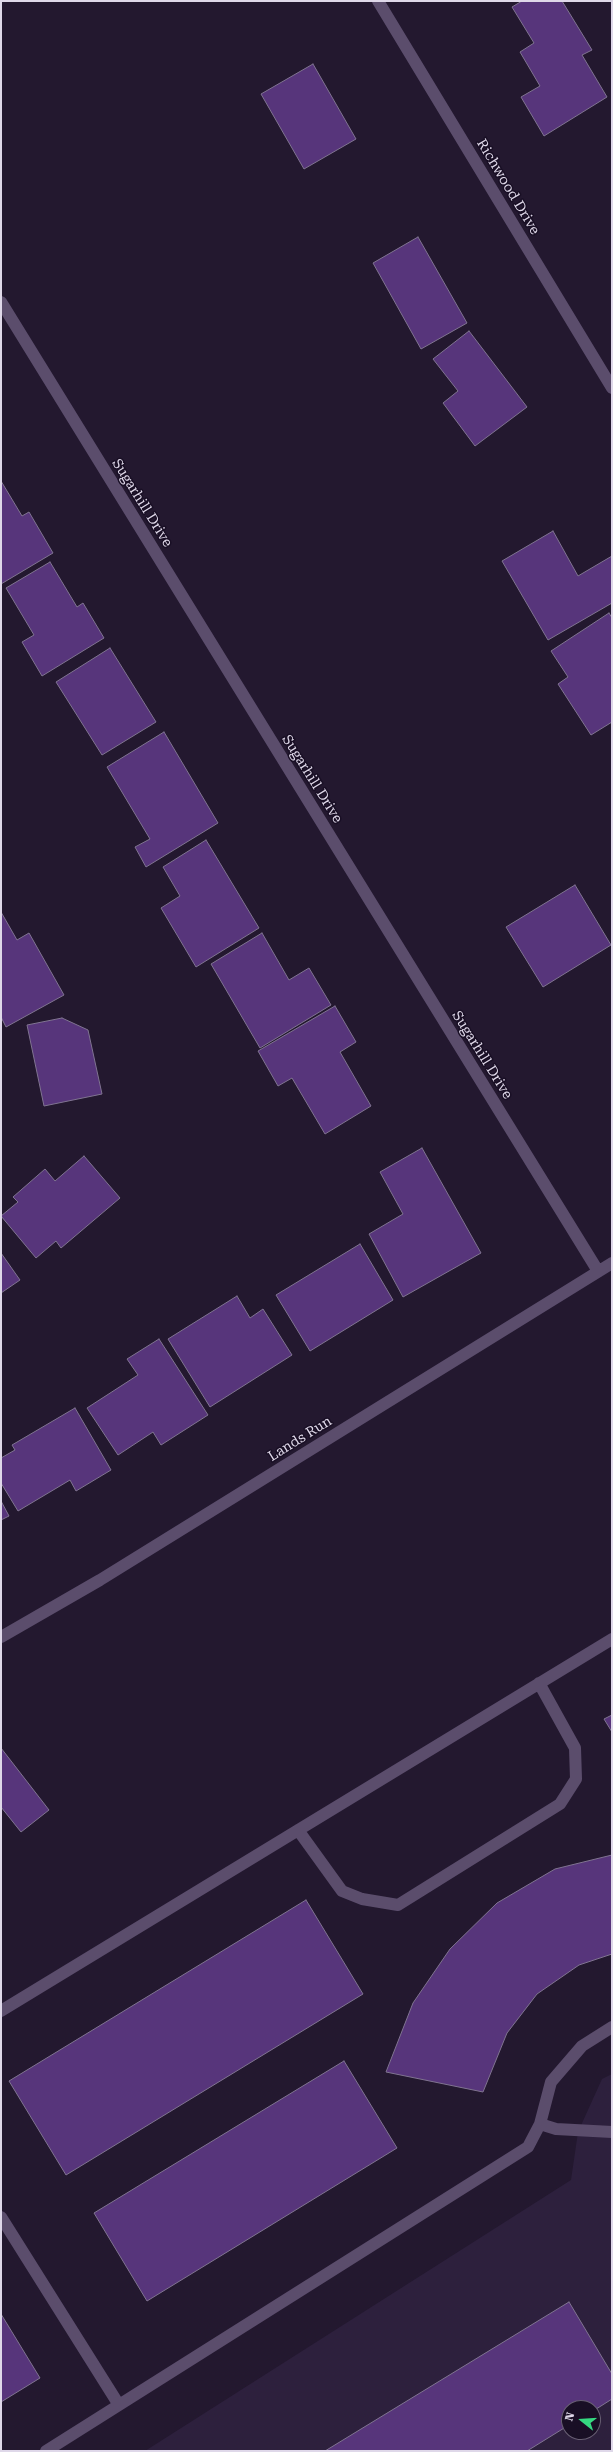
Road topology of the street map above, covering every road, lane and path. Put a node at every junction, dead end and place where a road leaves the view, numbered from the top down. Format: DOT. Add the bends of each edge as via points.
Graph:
graph roads {
  1 [pos="378,1"];
  2 [pos="1,302"];
  3 [pos="612,388"];
  4 [pos="612,1262"];
  5 [pos="598,1271"];
  6 [pos="1,1637"];
  7 [pos="612,1639"];
  8 [pos="539,1683"];
  9 [pos="298,1830"];
  10 [pos="1,2011"];
  11 [pos="612,2027"];
  12 [pos="540,2124"];
  13 [pos="612,2132"];
  14 [pos="1,2217"];
  15 [pos="119,2405"];
  16 [pos="46,2451"];
  1 -- 3 [label="street, Richwood Drive"];
  2 -- 5 [label="street, Sugarhill Drive"];
  4 -- 5 [label="street, Lands Run"];
  5 -- 6 [label="street, Lands Run" via="100,1580"];
  7 -- 8 [label="street"];
  8 -- 9 [label="street"];
  8 -- 9 [label="street" via="575,1748 576,1779 564,1798 560,1804 398,1905 362,1899 342,1892"];
  9 -- 10 [label="street"];
  11 -- 12 [label="street" via="582,2046 551,2082"];
  12 -- 13 [label="street" via="556,2129"];
  12 -- 15 [label="street" via="528,2147"];
  14 -- 15 [label="street"];
  15 -- 16 [label="street"];
}
